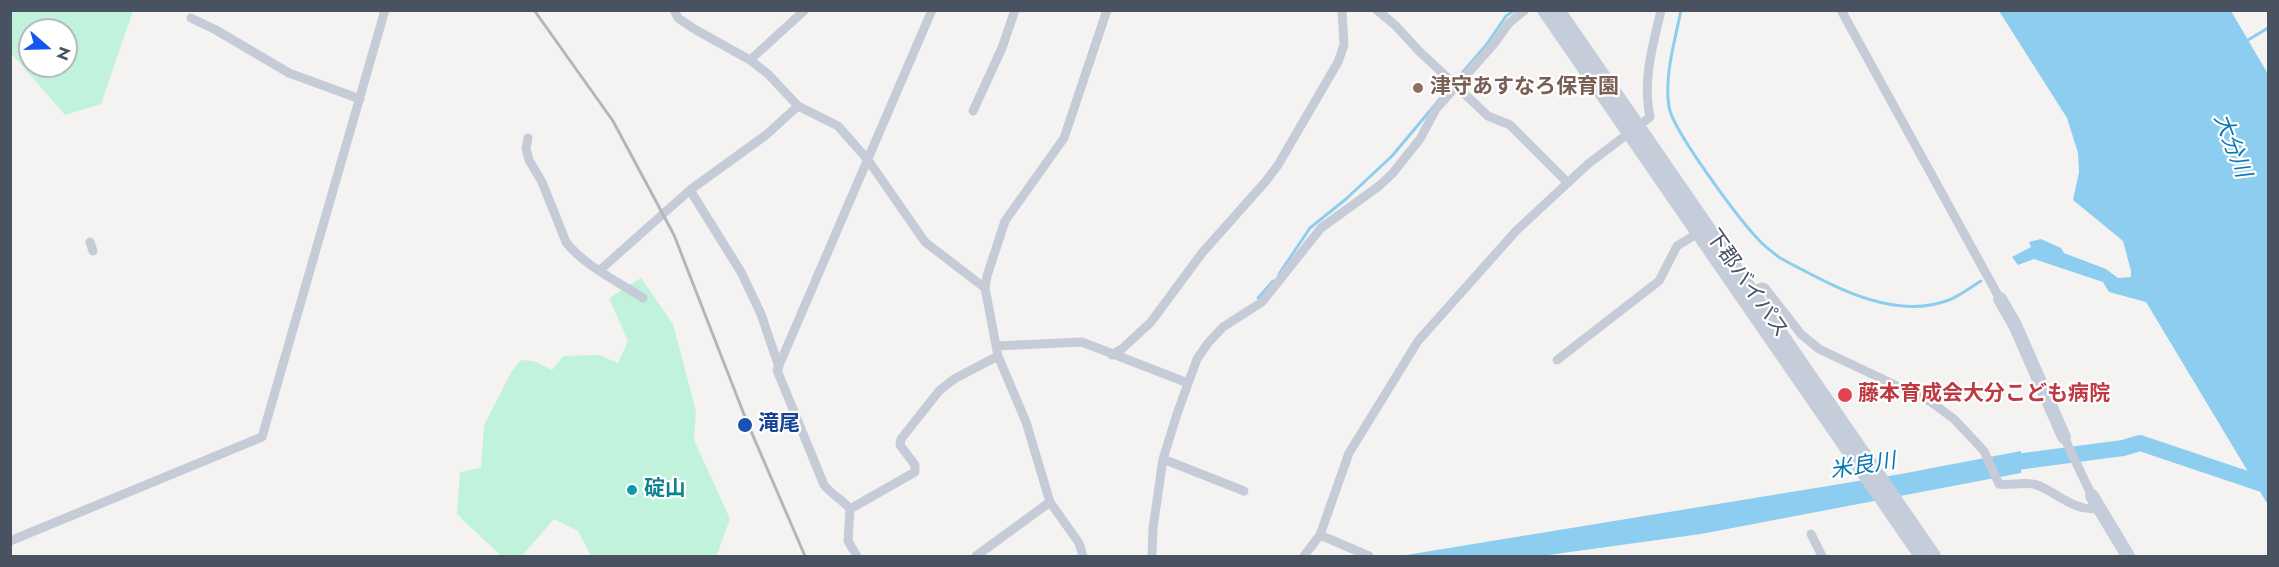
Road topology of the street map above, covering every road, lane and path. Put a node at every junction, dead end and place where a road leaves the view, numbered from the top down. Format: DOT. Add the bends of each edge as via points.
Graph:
graph roads {
  1 [pos="385,10"];
  2 [pos="674,10"];
  3 [pos="805,10"];
  4 [pos="932,10"];
  5 [pos="1015,10"];
  6 [pos="1107,10"];
  7 [pos="1342,10"];
  8 [pos="1377,10"];
  9 [pos="1525,10"];
  10 [pos="1544,10"];
  11 [pos="1558,10"];
  12 [pos="1661,10"];
  13 [pos="1841,10"];
  14 [pos="191,18"];
  15 [pos="750,60"];
  16 [pos="1453,84"];
  17 [pos="360,99"];
  18 [pos="798,106"];
  19 [pos="973,111"];
  20 [pos="1633,129"];
  21 [pos="528,138"];
  22 [pos="868,160"];
  23 [pos="1568,183"];
  24 [pos="690,190"];
  25 [pos="1698,233"];
  26 [pos="600,270"];
  27 [pos="986,288"];
  28 [pos="1751,291"];
  29 [pos="643,298"];
  30 [pos="2000,299"];
  31 [pos="997,351"];
  32 [pos="1112,355"];
  33 [pos="1557,360"];
  34 [pos="779,367"];
  35 [pos="1188,383"];
  36 [pos="2064,437"];
  37 [pos="1163,459"];
  38 [pos="1869,471"];
  39 [pos="1244,491"];
  40 [pos="1050,502"];
  41 [pos="2095,502"];
  42 [pos="1892,505"];
  43 [pos="850,509"];
  44 [pos="1811,534"];
  45 [pos="1320,535"];
  46 [pos="10,541"];
  47 [pos="857,556"];
  48 [pos="976,556"];
  49 [pos="1083,556"];
  50 [pos="1152,556"];
  51 [pos="1304,556"];
  52 [pos="1369,556"];
  53 [pos="1822,556"];
  54 [pos="1921,556"];
  55 [pos="1934,556"];
  56 [pos="2128,556"];
  1 -- 17 [label="street"];
  2 -- 15 [label="street" via="678,18 696,30"];
  3 -- 15 [label="street"];
  4 -- 22 [label="street"];
  5 -- 19 [label="street"];
  6 -- 27 [label="street" via="1064,138 1005,221"];
  7 -- 32 [label="street" via="1344,45 1338,62 1278,165 1202,253 1151,322"];
  8 -- 16 [label="street"];
  9 -- 16 [label="street"];
  10 -- 20 [label="street"];
  11 -- 20 [label="street, 下郡バイパス"];
  12 -- 20 [label="street" via="1647,72 1645,97 1650,117"];
  13 -- 30 [label="street"];
  14 -- 17 [label="street" via="289,73"];
  15 -- 18 [label="street"];
  16 -- 23 [label="street" via="1488,116 1510,125"];
  16 -- 35 [label="street" via="1420,139 1392,174 1321,228 1262,302 1223,327 1197,360"];
  17 -- 46 [label="street" via="262,437"];
  18 -- 22 [label="street" via="838,126"];
  18 -- 24 [label="street" via="766,135"];
  20 -- 23 [label="street"];
  20 -- 25 [label="street"];
  20 -- 28 [label="street, 下郡バイパス"];
  21 -- 26 [label="street" via="529,160 566,242"];
  22 -- 27 [label="street" via="925,242"];
  22 -- 34 [label="street"];
  23 -- 45 [label="street" via="1516,231 1418,341 1349,453"];
  24 -- 26 [label="street"];
  24 -- 34 [label="street" via="741,272"];
  25 -- 33 [label="street" via="1677,246 1659,281"];
  25 -- 38 [label="street"];
  26 -- 29 [label="street"];
  27 -- 31 [label="street"];
  28 -- 38 [label="street, 下郡バイパス"];
  28 -- 41 [label="street" via="1765,288 1801,334 1819,349 1943,411 1978,443 1999,483 2037,485 2089,509"];
  30 -- 36 [label="street"];
  31 -- 32 [label="street" via="1082,342"];
  31 -- 40 [label="street" via="1026,422"];
  31 -- 43 [label="street" via="939,391 901,439 900,445 915,465 915,472"];
  32 -- 35 [label="street"];
  34 -- 43 [label="street" via="820,479"];
  35 -- 37 [label="street"];
  36 -- 41 [label="street"];
  37 -- 39 [label="street"];
  37 -- 50 [label="street"];
  38 -- 42 [label="street"];
  40 -- 48 [label="street"];
  40 -- 49 [label="street" via="1079,543"];
  41 -- 56 [label="street"];
  42 -- 54 [label="street"];
  42 -- 55 [label="street"];
  43 -- 47 [label="street" via="848,541"];
  44 -- 53 [label="street"];
  45 -- 51 [label="street"];
  45 -- 52 [label="street"];
}
